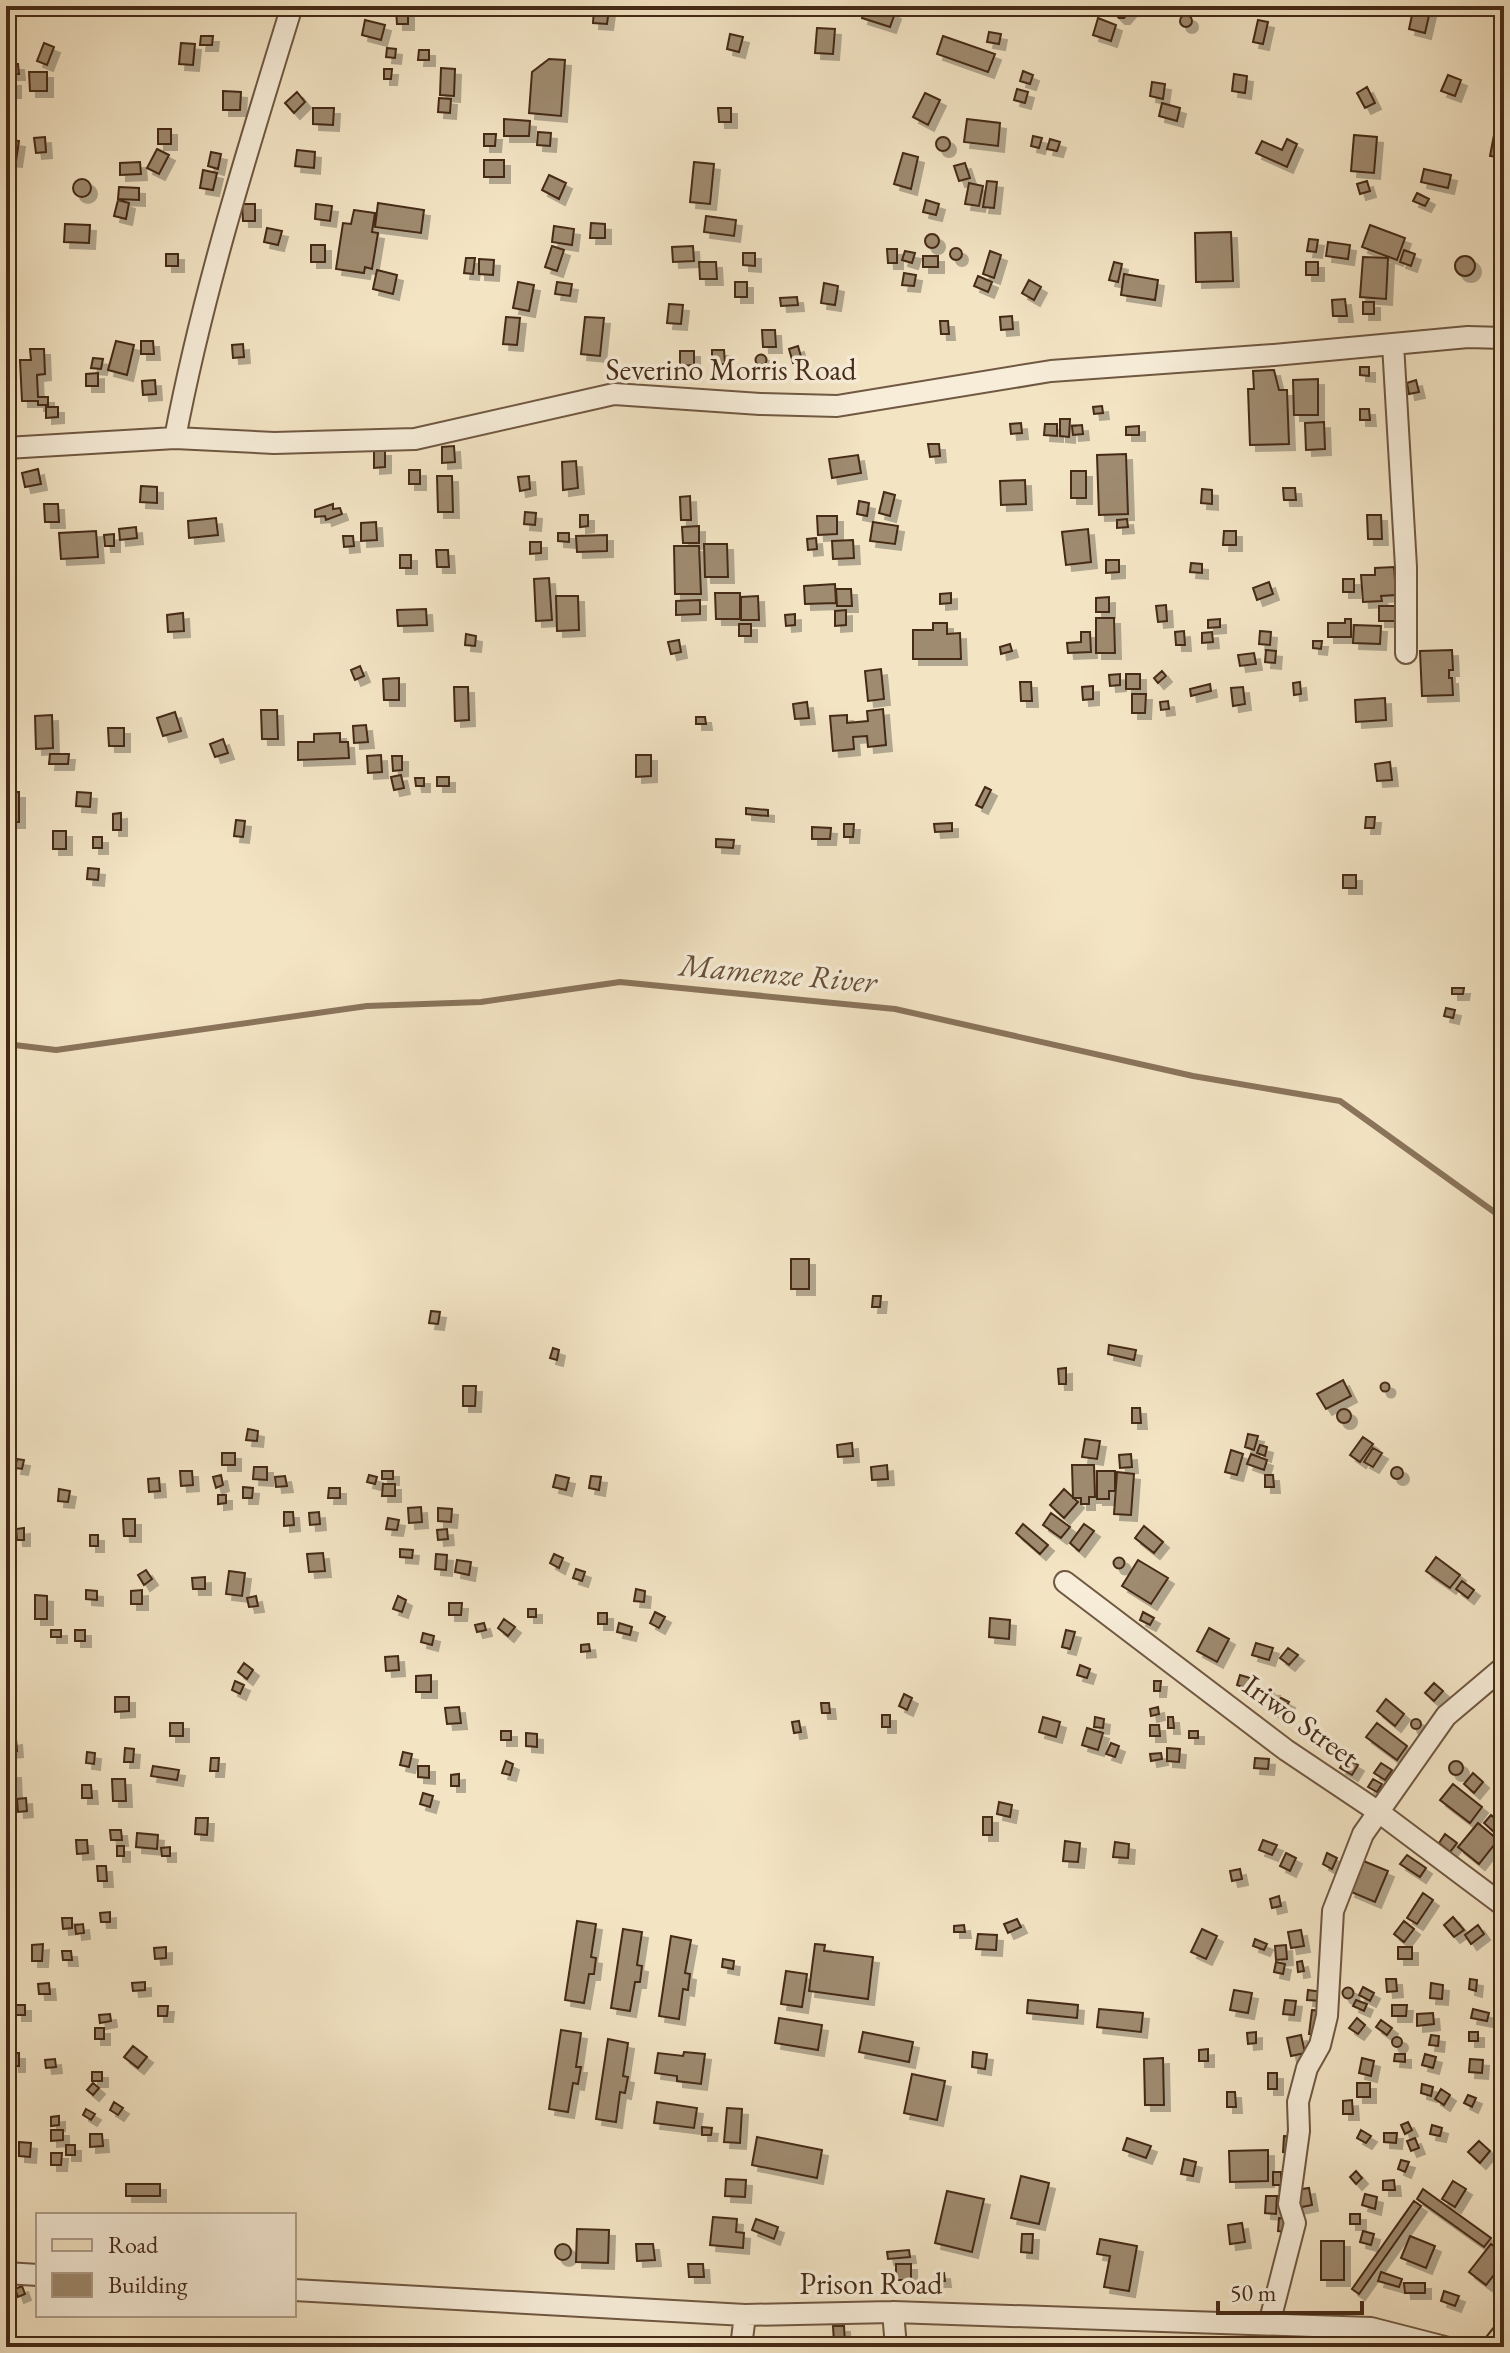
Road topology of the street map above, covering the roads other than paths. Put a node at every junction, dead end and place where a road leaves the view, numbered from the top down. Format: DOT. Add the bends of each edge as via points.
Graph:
graph roads {
  1 [pos="292,6"];
  2 [pos="1504,338"];
  3 [pos="1393,344"];
  4 [pos="175,438"];
  5 [pos="6,448"];
  6 [pos="1406,653"];
  7 [pos="1065,1582"];
  8 [pos="1504,1667"];
  9 [pos="1380,1813"];
  10 [pos="1504,1906"];
  11 [pos="6,2273"];
  12 [pos="36,2275"];
  13 [pos="296,2290"];
  14 [pos="893,2312"];
  15 [pos="745,2315"];
  16 [pos="1269,2324"];
  17 [pos="1504,2337"];
  18 [pos="741,2347"];
  19 [pos="896,2347"];
  20 [pos="1445,2347"];
  21 [pos="1496,2347"];
  1 -- 4 [label="street" via="199,321"];
  2 -- 3 [label="street, Severino Morris Road"];
  3 -- 4 [label="street, Severino Morris Road" via="1051,371 837,406 614,394 415,439 274,443"];
  3 -- 6 [label="street"];
  4 -- 5 [label="street, Severino Morris Road"];
  7 -- 9 [label="street, Iriwo Street" via="1286,1750"];
  8 -- 9 [label="street" via="1446,1716"];
  9 -- 10 [label="street, Iriwo Street"];
  9 -- 16 [label="street" via="1363,1834 1333,1911 1327,2016 1298,2102 1289,2204 1295,2223"];
  11 -- 12 [label="street"];
  13 -- 15 [label="street, Prison Road"];
  14 -- 15 [label="street, Prison Road"];
  14 -- 16 [label="street, Prison Road"];
  14 -- 19 [label="street"];
  15 -- 18 [label="street"];
  16 -- 20 [label="street, Prison Road" via="1371,2328"];
  17 -- 21 [label="main road"];
}
